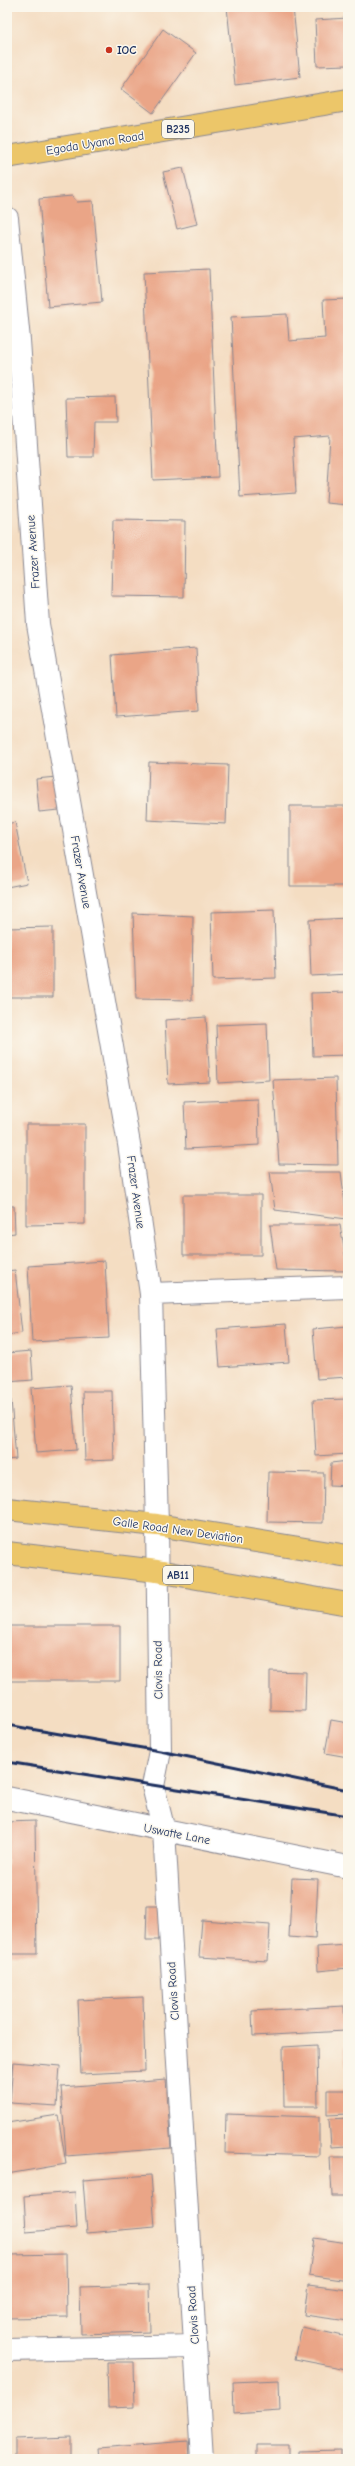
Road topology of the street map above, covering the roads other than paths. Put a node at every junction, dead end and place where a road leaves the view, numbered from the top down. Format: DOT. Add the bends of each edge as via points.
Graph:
graph roads {
  1 [pos="348,100"];
  2 [pos="7,157"];
  3 [pos="7,218"];
  4 [pos="348,1287"];
  5 [pos="151,1294"];
  6 [pos="7,1509"];
  7 [pos="157,1525"];
  8 [pos="7,1553"];
  9 [pos="348,1556"];
  10 [pos="157,1571"];
  11 [pos="348,1604"];
  12 [pos="7,1798"];
  13 [pos="164,1831"];
  14 [pos="348,1868"];
  15 [pos="195,2346"];
  16 [pos="7,2350"];
  17 [pos="202,2459"];
  1 -- 2 [label="main road, Egoda Uyana Road / B235"];
  3 -- 5 [label="street, Frazer Avenue" via="19,340 38,624 127,1136"];
  4 -- 5 [label="street"];
  5 -- 7 [label="street, Frazer Avenue"];
  6 -- 7 [label="main road, Galle Road New Deviation"];
  7 -- 9 [label="main road, Galle Road New Deviation"];
  7 -- 10 [label="street, Clovis Road"];
  8 -- 10 [label="main road, AB11"];
  10 -- 11 [label="main road, AB11"];
  10 -- 13 [label="street, Clovis Road" via="160,1751 153,1786"];
  12 -- 13 [label="street, Uswatte Lane"];
  13 -- 14 [label="street, Uswatte Lane"];
  13 -- 15 [label="street, Clovis Road"];
  15 -- 16 [label="street"];
  15 -- 17 [label="street, Clovis Road"];
}
